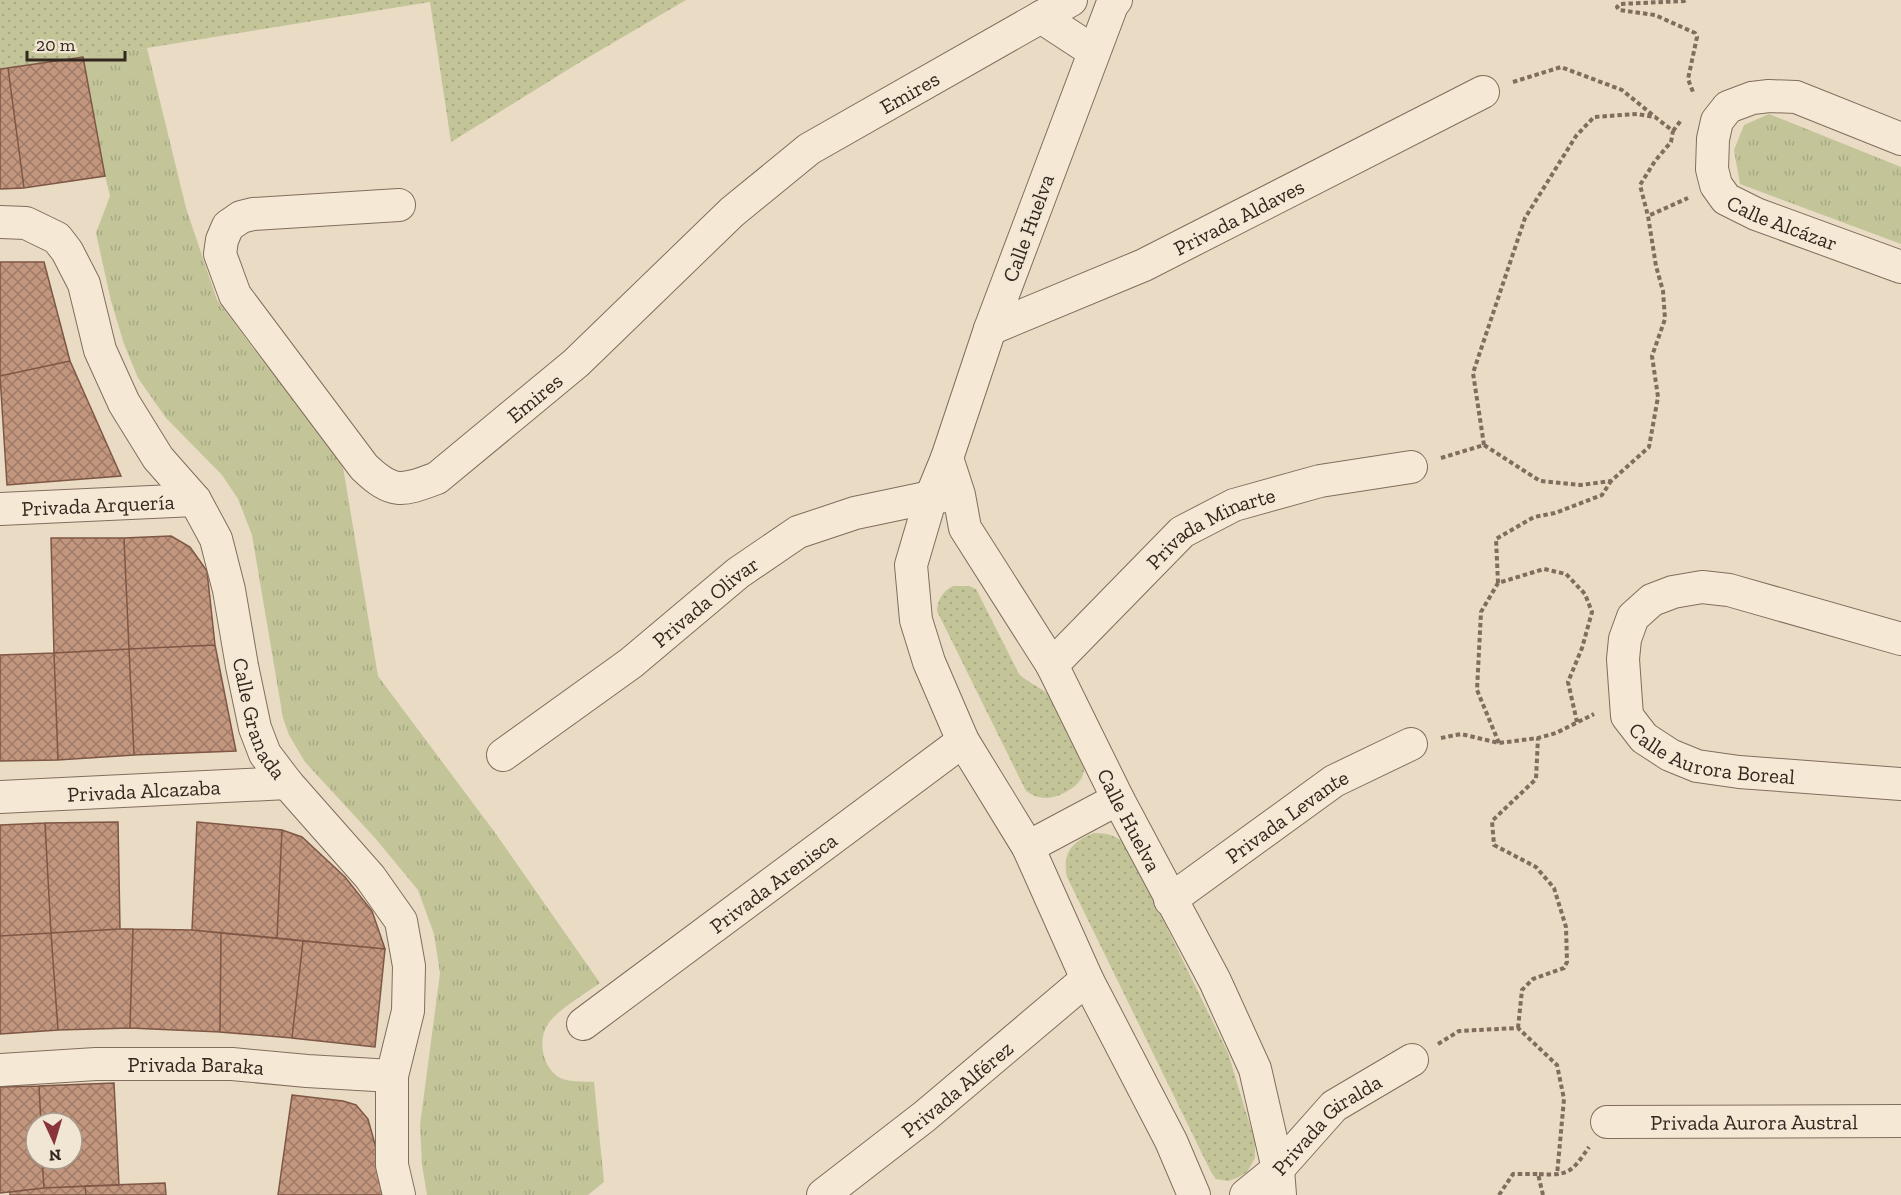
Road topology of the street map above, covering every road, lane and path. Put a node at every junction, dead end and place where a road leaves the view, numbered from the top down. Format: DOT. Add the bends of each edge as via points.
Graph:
graph roads {
  1 [pos="1071,0"];
  2 [pos="1116,0"];
  3 [pos="1684,0"];
  4 [pos="1041,17"];
  5 [pos="1093,51"];
  6 [pos="1483,92"];
  7 [pos="1694,92"];
  8 [pos="1655,117"];
  9 [pos="1901,139"];
  10 [pos="1716,185"];
  11 [pos="399,205"];
  12 [pos="1648,216"];
  13 [pos="0,222"];
  14 [pos="1901,267"];
  15 [pos="990,329"];
  16 [pos="1484,444"];
  17 [pos="1411,468"];
  18 [pos="1611,481"];
  19 [pos="945,496"];
  20 [pos="195,500"];
  21 [pos="0,509"];
  22 [pos="1498,584"];
  23 [pos="1901,639"];
  24 [pos="1052,664"];
  25 [pos="1628,716"];
  26 [pos="1577,722"];
  27 [pos="1538,738"];
  28 [pos="963,741"];
  29 [pos="1499,743"];
  30 [pos="1411,744"];
  31 [pos="503,755"];
  32 [pos="287,783"];
  33 [pos="1901,784"];
  34 [pos="0,797"];
  35 [pos="1118,799"];
  36 [pos="1028,847"];
  37 [pos="1170,900"];
  38 [pos="1087,979"];
  39 [pos="583,1024"];
  40 [pos="1518,1028"];
  41 [pos="1412,1060"];
  42 [pos="0,1070"];
  43 [pos="392,1076"];
  44 [pos="1901,1121"];
  45 [pos="1607,1122"];
  46 [pos="1538,1174"];
  47 [pos="1557,1175"];
  48 [pos="1279,1182"];
  49 [pos="399,1195"];
  50 [pos="823,1195"];
  51 [pos="1194,1195"];
  52 [pos="1246,1195"];
  53 [pos="1499,1195"];
  54 [pos="1543,1195"];
  1 -- 4 [label="street, Emires"];
  2 -- 5 [label="street, Calle Huelva"];
  3 -- 7 [label="path" via="1617,7 1655,15 1695,33 1688,79"];
  4 -- 5 [label="street"];
  4 -- 11 [label="street, Emires" via="809,149 732,212 576,363 437,478 398,489 385,486 364,467 235,295 220,254 228,226 241,217"];
  5 -- 15 [label="street, Calle Huelva"];
  6 -- 8 [label="path" via="1562,67 1622,90"];
  6 -- 15 [label="street, Privada Aldaves" via="1144,265"];
  8 -- 12 [label="path" via="1673,131 1671,142 1654,161 1641,185"];
  8 -- 16 [label="path" via="1594,117 1576,136 1525,218 1473,373"];
  9 -- 10 [label="street, Calle Alcázar" via="1796,97 1752,98 1728,107 1717,121 1712,169"];
  10 -- 12 [label="path"];
  10 -- 14 [label="street, Calle Alcázar" via="1726,199 1756,214"];
  12 -- 18 [label="path" via="1665,319 1652,356 1658,397 1649,447"];
  13 -- 20 [label="street, Calle Granada" via="26,223 57,238 68,251 84,284 100,350 124,404 158,458"];
  15 -- 19 [label="street, Calle Huelva" via="947,458"];
  16 -- 17 [label="path"];
  16 -- 18 [label="path" via="1540,481 1581,485"];
  17 -- 24 [label="street, Privada Minarte" via="1320,481 1234,505 1182,532"];
  18 -- 22 [label="path" via="1602,495 1534,517 1496,539"];
  19 -- 24 [label="street, Calle Huelva"];
  19 -- 28 [label="street" via="911,565 916,620 928,662"];
  19 -- 31 [label="street, Privada Olivar" via="855,513 798,532 738,573 631,663"];
  20 -- 21 [label="street, Privada Arquería"];
  20 -- 32 [label="street, Calle Granada" via="216,539 255,728 265,754"];
  22 -- 26 [label="path" via="1544,569 1566,574 1585,594 1592,612 1568,682"];
  22 -- 29 [label="path" via="1480,612 1477,690"];
  23 -- 25 [label="street, Calle Aurora Boreal" via="1729,590 1702,586 1673,592 1652,600 1633,617 1624,639"];
  24 -- 35 [label="street, Calle Huelva"];
  25 -- 26 [label="path" via="1592,714"];
  25 -- 33 [label="street, Calle Aurora Boreal" via="1644,738 1697,766"];
  26 -- 27 [label="path"];
  27 -- 29 [label="path"];
  27 -- 40 [label="path" via="1536,779 1492,821 1494,845 1536,867 1554,888 1566,927 1568,962 1563,968 1533,979 1522,990"];
  28 -- 36 [label="street"];
  28 -- 39 [label="street, Privada Arenisca"];
  29 -- 30 [label="path" via="1461,734"];
  30 -- 37 [label="street, Privada Levante" via="1334,782"];
  32 -- 34 [label="street, Privada Alcazaba"];
  32 -- 43 [label="street, Calle Granada" via="370,877 401,921 409,966 408,1011"];
  35 -- 36 [label="street"];
  35 -- 37 [label="street, Calle Huelva"];
  36 -- 38 [label="street"];
  37 -- 48 [label="street, Calle Huelva" via="1215,981 1255,1069"];
  38 -- 50 [label="street, Privada Alférez" via="925,1116"];
  38 -- 51 [label="street" via="1171,1141"];
  40 -- 41 [label="path" via="1459,1031"];
  40 -- 47 [label="path" via="1557,1065 1564,1099"];
  41 -- 48 [label="street, Privada Giralda" via="1334,1106"];
  42 -- 43 [label="street, Privada Baraka" via="96,1064 232,1064"];
  43 -- 49 [label="street, Calle Granada" via="392,1165"];
  44 -- 45 [label="street, Privada Aurora Austral"];
  45 -- 47 [label="path" via="1575,1168"];
  46 -- 47 [label="path"];
  46 -- 53 [label="path" via="1514,1174"];
  46 -- 54 [label="path"];
  48 -- 52 [label="street, Privada Giralda"];
}
